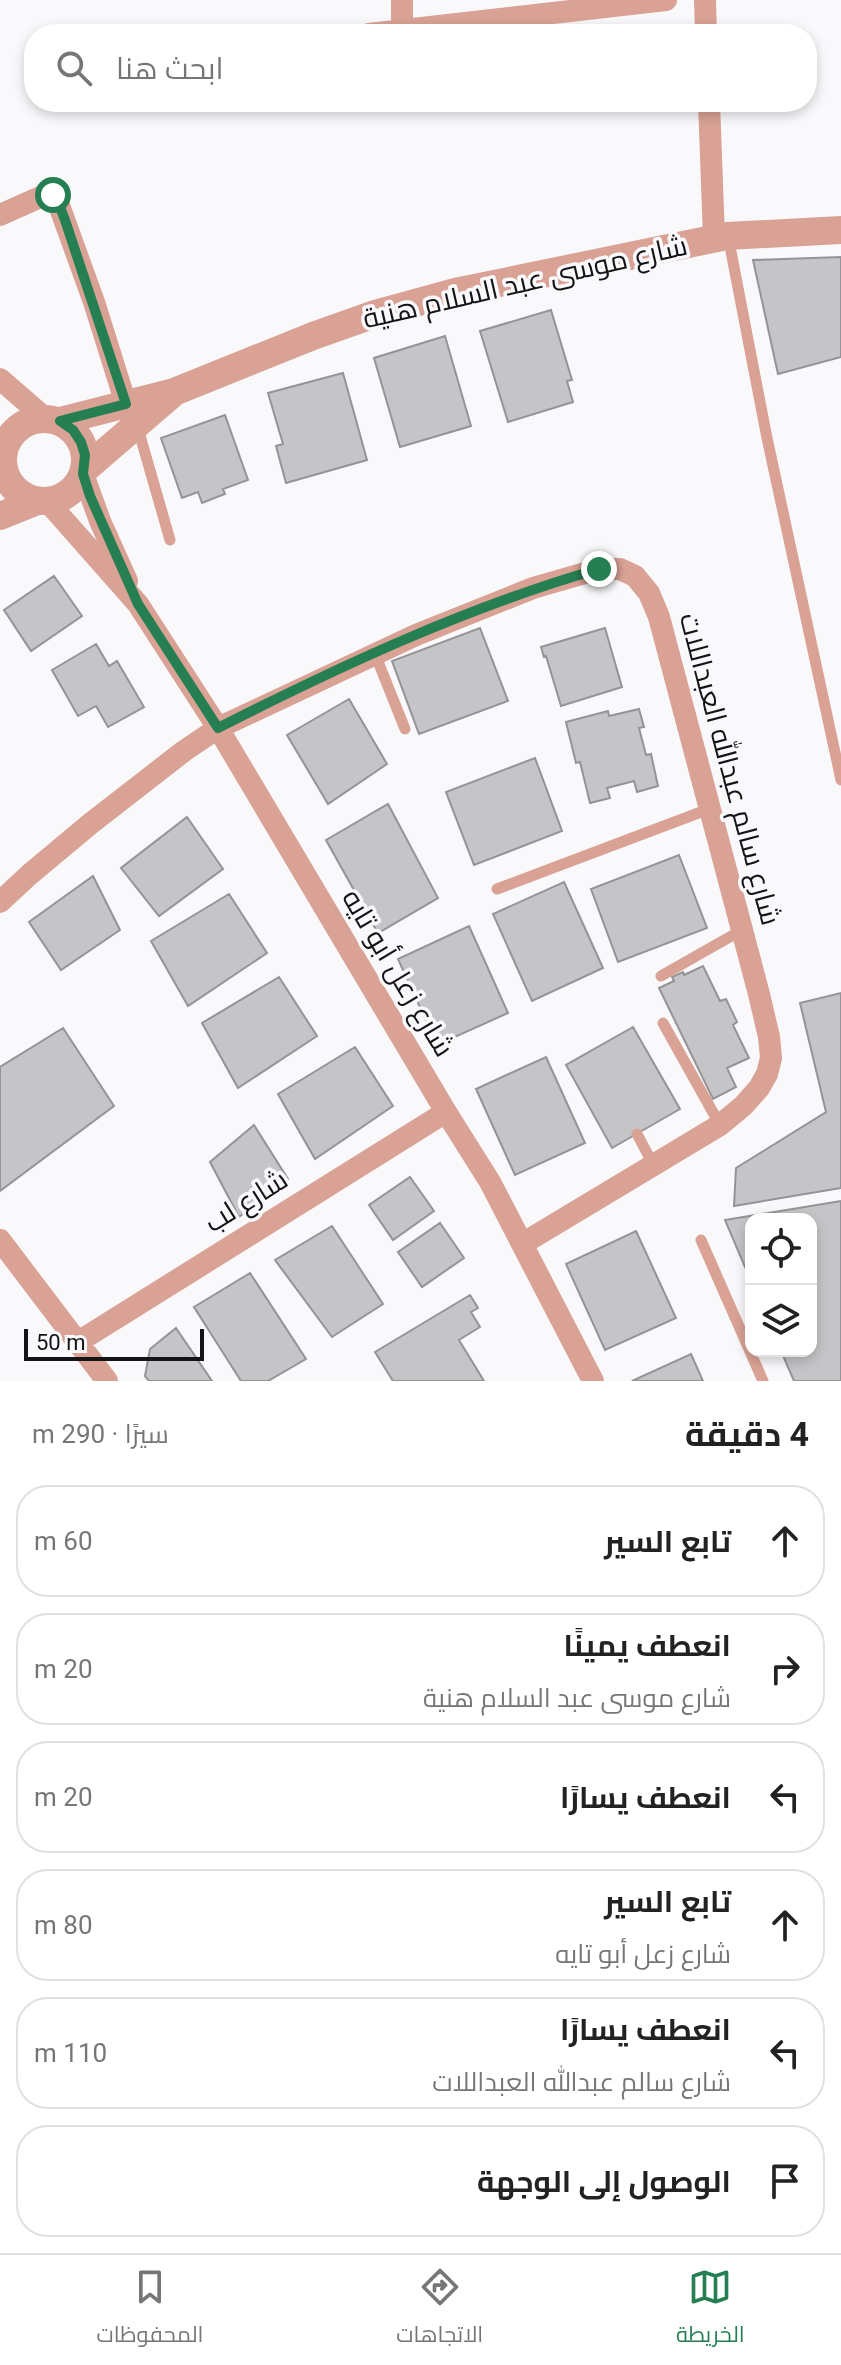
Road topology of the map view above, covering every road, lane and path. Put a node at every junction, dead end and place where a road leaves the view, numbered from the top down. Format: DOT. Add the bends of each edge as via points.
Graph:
graph roads {
  1 [pos="402,0"];
  2 [pos="666,0"];
  3 [pos="705,0"];
  4 [pos="402,24"];
  5 [pos="462,24"];
  6 [pos="706,24"];
  7 [pos="710,112"];
  8 [pos="0,215"];
  9 [pos="841,230"];
  10 [pos="720,237"];
  11 [pos="0,379"];
  12 [pos="131,414"];
  13 [pos="53,420"];
  14 [pos="1,453"];
  15 [pos="83,472"];
  16 [pos="42,501"];
  17 [pos="0,516"];
  18 [pos="170,540"];
  19 [pos="138,604"];
  20 [pos="375,654"];
  21 [pos="218,728"];
  22 [pos="405,729"];
  23 [pos="841,780"];
  24 [pos="709,809"];
  25 [pos="497,889"];
  26 [pos="0,902"];
  27 [pos="742,930"];
  28 [pos="661,976"];
  29 [pos="663,1023"];
  30 [pos="446,1112"];
  31 [pos="720,1125"];
  32 [pos="637,1134"];
  33 [pos="653,1164"];
  34 [pos="0,1240"];
  35 [pos="701,1240"];
  36 [pos="522,1244"];
  37 [pos="78,1342"];
  38 [pos="107,1381"];
  39 [pos="593,1381"];
  40 [pos="763,1381"];
  1 -- 4 [label="street"];
  2 -- 5 [label="street"];
  3 -- 6 [label="street"];
  7 -- 10 [label="street"];
  8 -- 12 [label="street" via="47,194 56,197"];
  9 -- 10 [label="street, شارع موسى عبد السلام هنية"];
  10 -- 12 [label="street, شارع موسى عبد السلام هنية" via="455,292 375,314 174,392"];
  10 -- 23 [label="lane"];
  11 -- 13 [label="street"];
  12 -- 13 [label="street, شارع موسى عبد السلام هنية"];
  12 -- 15 [label="street, شارع موسى عبد السلام هنية"];
  12 -- 18 [label="lane"];
  13 -- 14 [label="street" via="18,426"];
  13 -- 15 [label="street" via="73,430 81,442"];
  14 -- 16 [label="street" via="11,486 22,496"];
  15 -- 16 [label="street" via="67,494"];
  15 -- 19 [label="street, شارع زعل أبو تايه"];
  16 -- 17 [label="street"];
  16 -- 19 [label="street, شارع زعل أبو تايه"];
  19 -- 21 [label="street, شارع زعل أبو تايه"];
  20 -- 21 [label="street, شارع سالم عبدالله العبداللات"];
  20 -- 22 [label="lane"];
  20 -- 24 [label="street, شارع سالم عبدالله العبداللات" via="533,588 599,569 620,569 642,584 659,617"];
  21 -- 26 [label="street, شارع سالم عبدالله العبداللات" via="90,824"];
  21 -- 30 [label="street, شارع زعل أبو تايه"];
  24 -- 25 [label="lane"];
  24 -- 27 [label="street, شارع سالم عبدالله العبداللات"];
  27 -- 28 [label="lane"];
  27 -- 31 [label="street, شارع سالم عبدالله العبداللات" via="771,1058 759,1088"];
  29 -- 31 [label="lane"];
  30 -- 36 [label="street, شارع زعل أبو تايه"];
  30 -- 37 [label="street, شارع لب"];
  31 -- 33 [label="street, شارع سالم عبدالله العبداللات"];
  32 -- 33 [label="lane"];
  33 -- 36 [label="street, شارع سالم عبدالله العبداللات"];
  34 -- 37 [label="street"];
  35 -- 40 [label="lane"];
  36 -- 39 [label="street, شارع زعل أبو تايه"];
  37 -- 38 [label="street"];
}
